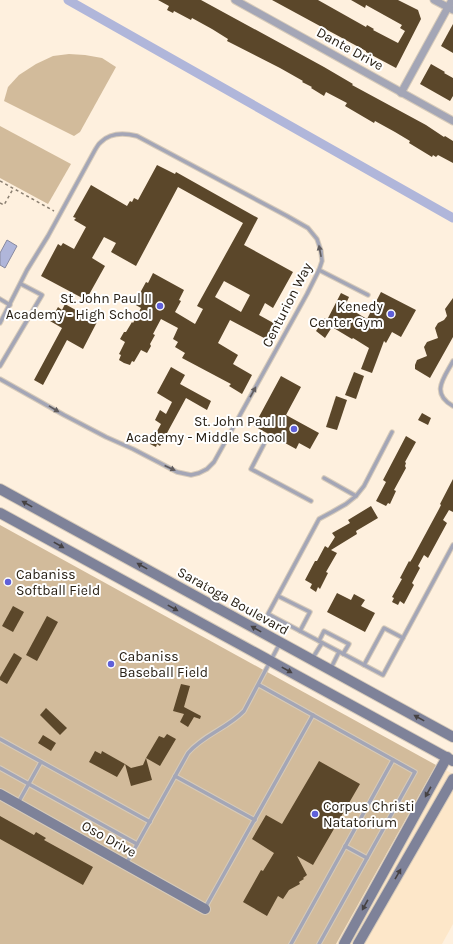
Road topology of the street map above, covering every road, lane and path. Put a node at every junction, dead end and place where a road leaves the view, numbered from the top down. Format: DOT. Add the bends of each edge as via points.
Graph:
graph roads {
  1 [pos="235,0"];
  2 [pos="434,0"];
  3 [pos="452,0"];
  4 [pos="450,9"];
  5 [pos="401,93"];
  6 [pos="453,121"];
  7 [pos="0,181"];
  8 [pos="13,189"];
  9 [pos="0,203"];
  10 [pos="60,214"];
  11 [pos="319,270"];
  12 [pos="21,284"];
  13 [pos="368,295"];
  14 [pos="0,299"];
  15 [pos="10,305"];
  16 [pos="0,323"];
  17 [pos="453,361"];
  18 [pos="0,366"];
  19 [pos="1,381"];
  20 [pos="453,406"];
  21 [pos="392,432"];
  22 [pos="264,444"];
  23 [pos="324,478"];
  24 [pos="0,489"];
  25 [pos="356,496"];
  26 [pos="311,501"];
  27 [pos="0,513"];
  28 [pos="453,545"];
  29 [pos="278,596"];
  30 [pos="300,631"];
  31 [pos="403,638"];
  32 [pos="320,642"];
  33 [pos="281,643"];
  34 [pos="339,652"];
  35 [pos="343,654"];
  36 [pos="312,659"];
  37 [pos="271,661"];
  38 [pos="364,665"];
  39 [pos="330,669"];
  40 [pos="258,685"];
  41 [pos="313,715"];
  42 [pos="453,737"];
  43 [pos="0,739"];
  44 [pos="450,759"];
  45 [pos="393,760"];
  46 [pos="41,762"];
  47 [pos="0,768"];
  48 [pos="175,776"];
  49 [pos="453,779"];
  50 [pos="29,784"];
  51 [pos="0,794"];
  52 [pos="18,804"];
  53 [pos="255,820"];
  54 [pos="150,822"];
  55 [pos="137,844"];
  56 [pos="345,846"];
  57 [pos="367,858"];
  58 [pos="126,864"];
  59 [pos="205,909"];
  60 [pos="290,944"];
  61 [pos="319,944"];
  62 [pos="344,944"];
  63 [pos="358,944"];
  1 -- 5 [label="street, Dante Drive"];
  2 -- 4 [label="street"];
  3 -- 4 [label="street"];
  4 -- 5 [label="street"];
  5 -- 6 [label="street, Dante Drive"];
  7 -- 8 [label="path"];
  8 -- 9 [label="path" via="4,205"];
  8 -- 10 [label="path"];
  11 -- 10 [label="lane, Centurion Way, one-way" via="322,261 321,251 317,239 308,228 138,136 127,133 116,134 101,142"];
  10 -- 12 [label="lane, Centurion Way"];
  11 -- 13 [label="lane"];
  19 -- 11 [label="lane, Centurion Way, one-way" via="177,472 191,475 199,473 214,462"];
  12 -- 15 [label="lane, Centurion Way"];
  12 -- 18 [label="lane" via="42,295"];
  14 -- 15 [label="lane"];
  15 -- 16 [label="lane, Centurion Way"];
  17 -- 20 [label="lane" via="440,388 444,399"];
  21 -- 25 [label="lane" via="364,486"];
  22 -- 26 [label="lane" via="251,468"];
  23 -- 25 [label="lane"];
  33 -- 24 [label="main road, Saratoga Boulevard, one-way"];
  25 -- 29 [label="lane" via="319,519"];
  27 -- 37 [label="main road, one-way"];
  28 -- 31 [label="lane"];
  29 -- 30 [label="lane" via="268,614"];
  29 -- 30 [label="lane" via="310,612"];
  30 -- 32 [label="lane"];
  31 -- 38 [label="lane" via="383,675"];
  31 -- 38 [label="lane" via="384,628"];
  32 -- 34 [label="lane"];
  32 -- 35 [label="lane" via="324,631 349,644"];
  32 -- 36 [label="lane"];
  33 -- 36 [label="main road, Saratoga Boulevard"];
  33 -- 37 [label="lane"];
  34 -- 35 [label="lane"];
  34 -- 39 [label="lane"];
  35 -- 38 [label="lane"];
  36 -- 39 [label="main road, Saratoga Boulevard"];
  37 -- 40 [label="lane"];
  37 -- 44 [label="main road, one-way"];
  42 -- 39 [label="main road, Saratoga Boulevard, one-way"];
  40 -- 41 [label="lane"];
  40 -- 48 [label="lane" via="244,711 191,750"];
  41 -- 45 [label="lane"];
  41 -- 53 [label="lane"];
  43 -- 46 [label="lane"];
  44 -- 62 [label="main road, one-way"];
  45 -- 56 [label="lane"];
  45 -- 57 [label="lane" via="415,772"];
  46 -- 50 [label="lane"];
  46 -- 54 [label="lane"];
  47 -- 50 [label="lane"];
  48 -- 53 [label="lane"];
  48 -- 54 [label="lane"];
  63 -- 49 [label="main road, one-way"];
  50 -- 52 [label="lane"];
  50 -- 55 [label="lane"];
  51 -- 52 [label="main road, Oso Drive"];
  52 -- 58 [label="main road, Oso Drive"];
  53 -- 59 [label="lane"];
  54 -- 55 [label="lane"];
  55 -- 58 [label="lane"];
  56 -- 57 [label="lane"];
  56 -- 60 [label="lane"];
  57 -- 61 [label="lane"];
  58 -- 59 [label="main road, Oso Drive"];
}
